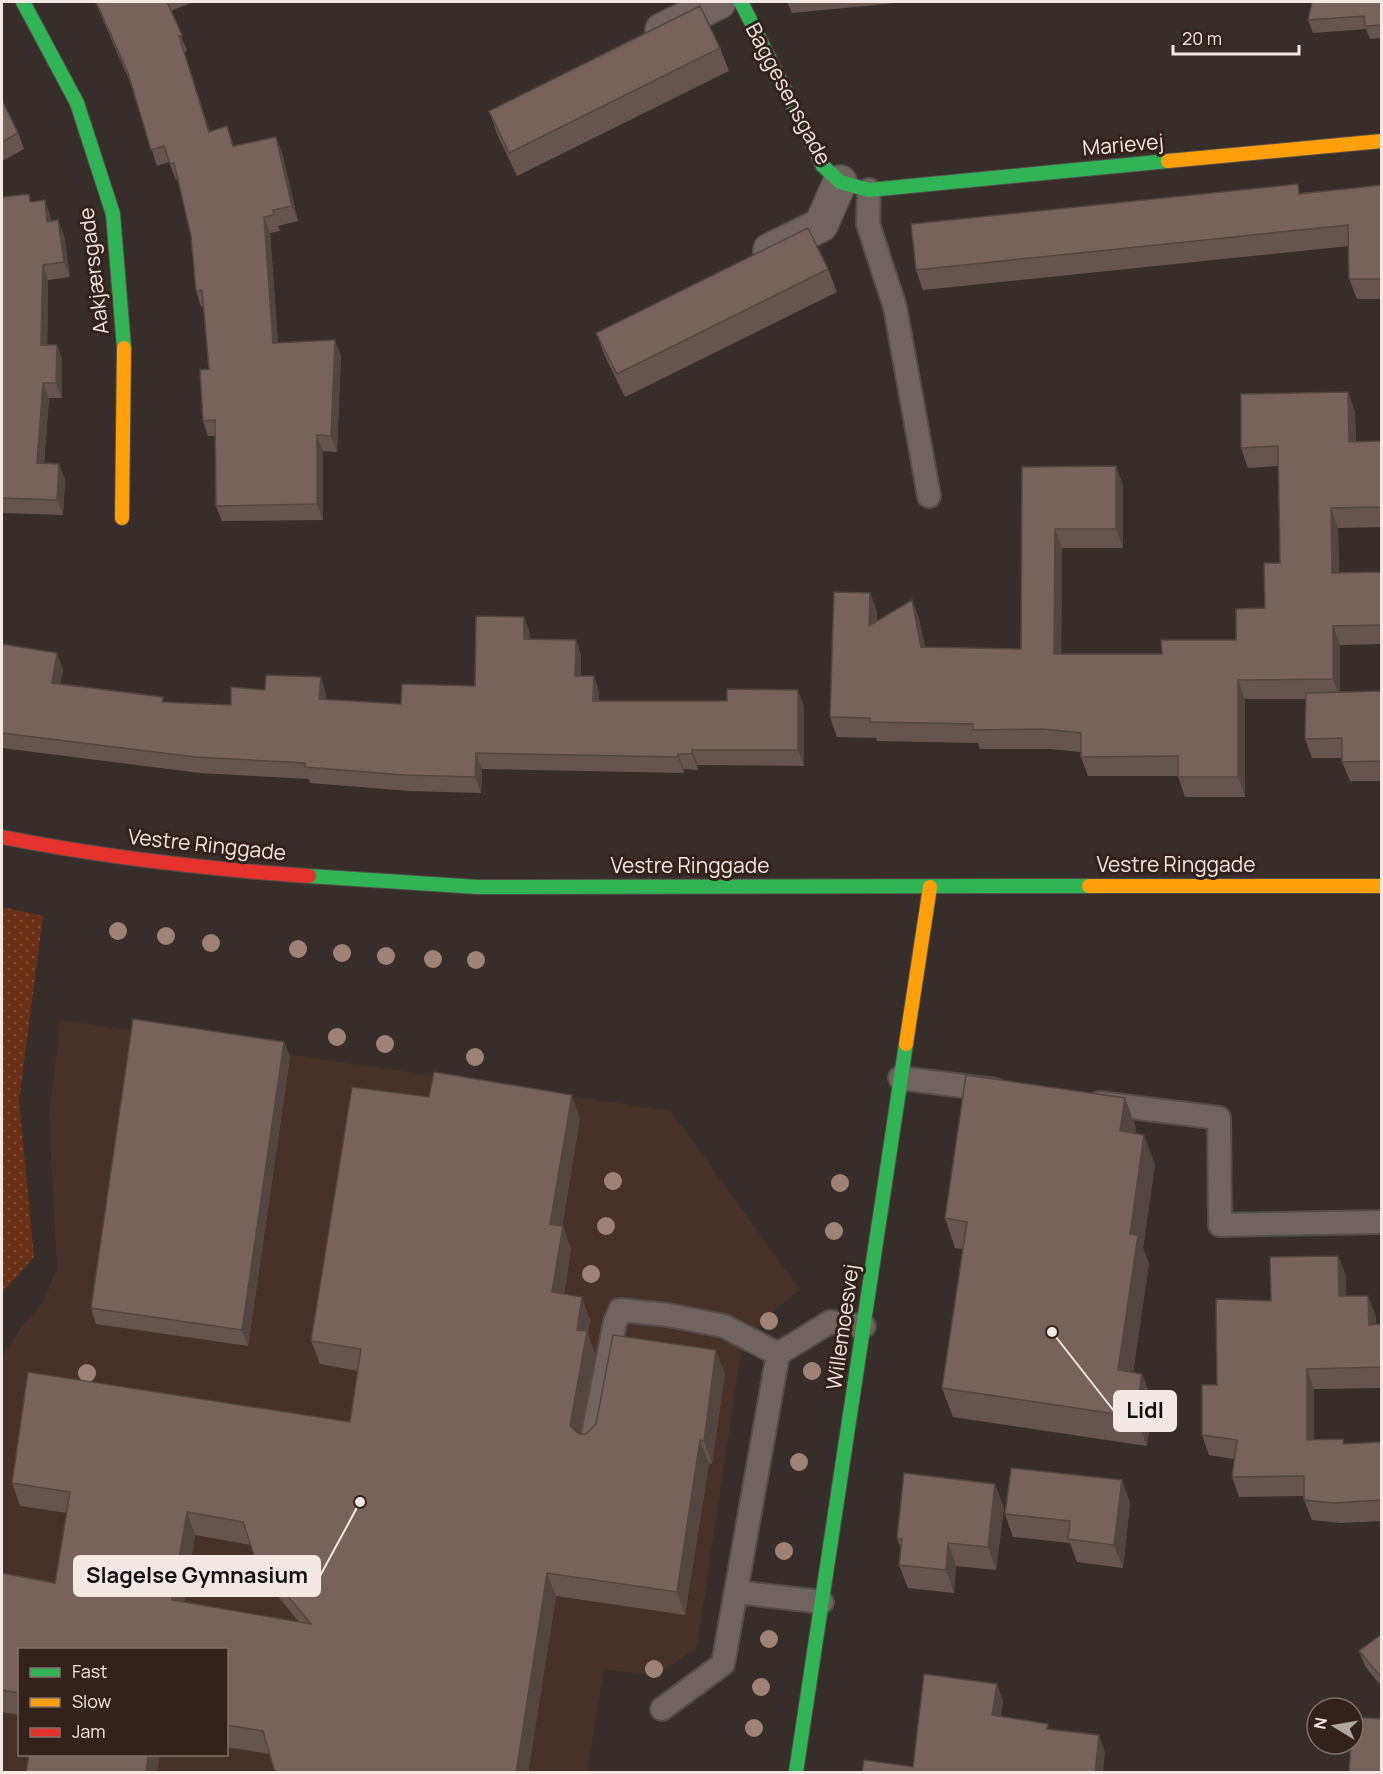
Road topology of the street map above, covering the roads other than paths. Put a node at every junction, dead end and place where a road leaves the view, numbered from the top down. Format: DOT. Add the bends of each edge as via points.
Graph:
graph roads {
  1 [pos="23,2"];
  2 [pos="719,2"];
  3 [pos="741,2"];
  4 [pos="633,45"];
  5 [pos="1382,141"];
  6 [pos="855,186"];
  7 [pos="747,262"];
  8 [pos="929,496"];
  9 [pos="122,518"];
  10 [pos="2,837"];
  11 [pos="1382,886"];
  12 [pos="930,887"];
  13 [pos="900,1078"];
  14 [pos="1012,1092"];
  15 [pos="1081,1101"];
  16 [pos="1382,1222"];
  17 [pos="864,1326"];
  18 [pos="778,1354"];
  19 [pos="591,1444"];
  20 [pos="736,1592"];
  21 [pos="822,1602"];
  22 [pos="662,1709"];
  23 [pos="796,1773"];
  1 -- 9 [label="street, Aakjærsgade" via="77,103 113,214 124,340"];
  2 -- 4 [label="street"];
  3 -- 6 [label="street, Baggesensgade" via="823,166"];
  5 -- 6 [label="street, Marievej"];
  6 -- 7 [label="street, Baggesensgade" via="821,225"];
  6 -- 8 [label="lane" via="896,307"];
  10 -- 12 [label="street, Vestre Ringgade" via="69,850 247,872 478,887"];
  11 -- 12 [label="street, Vestre Ringgade"];
  12 -- 13 [label="street, Willemoesvej"];
  13 -- 14 [label="lane"];
  13 -- 17 [label="street, Willemoesvej"];
  15 -- 16 [label="lane" via="1219,1118 1220,1225"];
  17 -- 18 [label="lane" via="830,1323"];
  17 -- 21 [label="street, Willemoesvej"];
  18 -- 19 [label="lane" via="724,1326 620,1310"];
  18 -- 20 [label="lane"];
  20 -- 21 [label="lane"];
  20 -- 22 [label="lane" via="723,1664"];
  21 -- 23 [label="street, Willemoesvej"];
}
